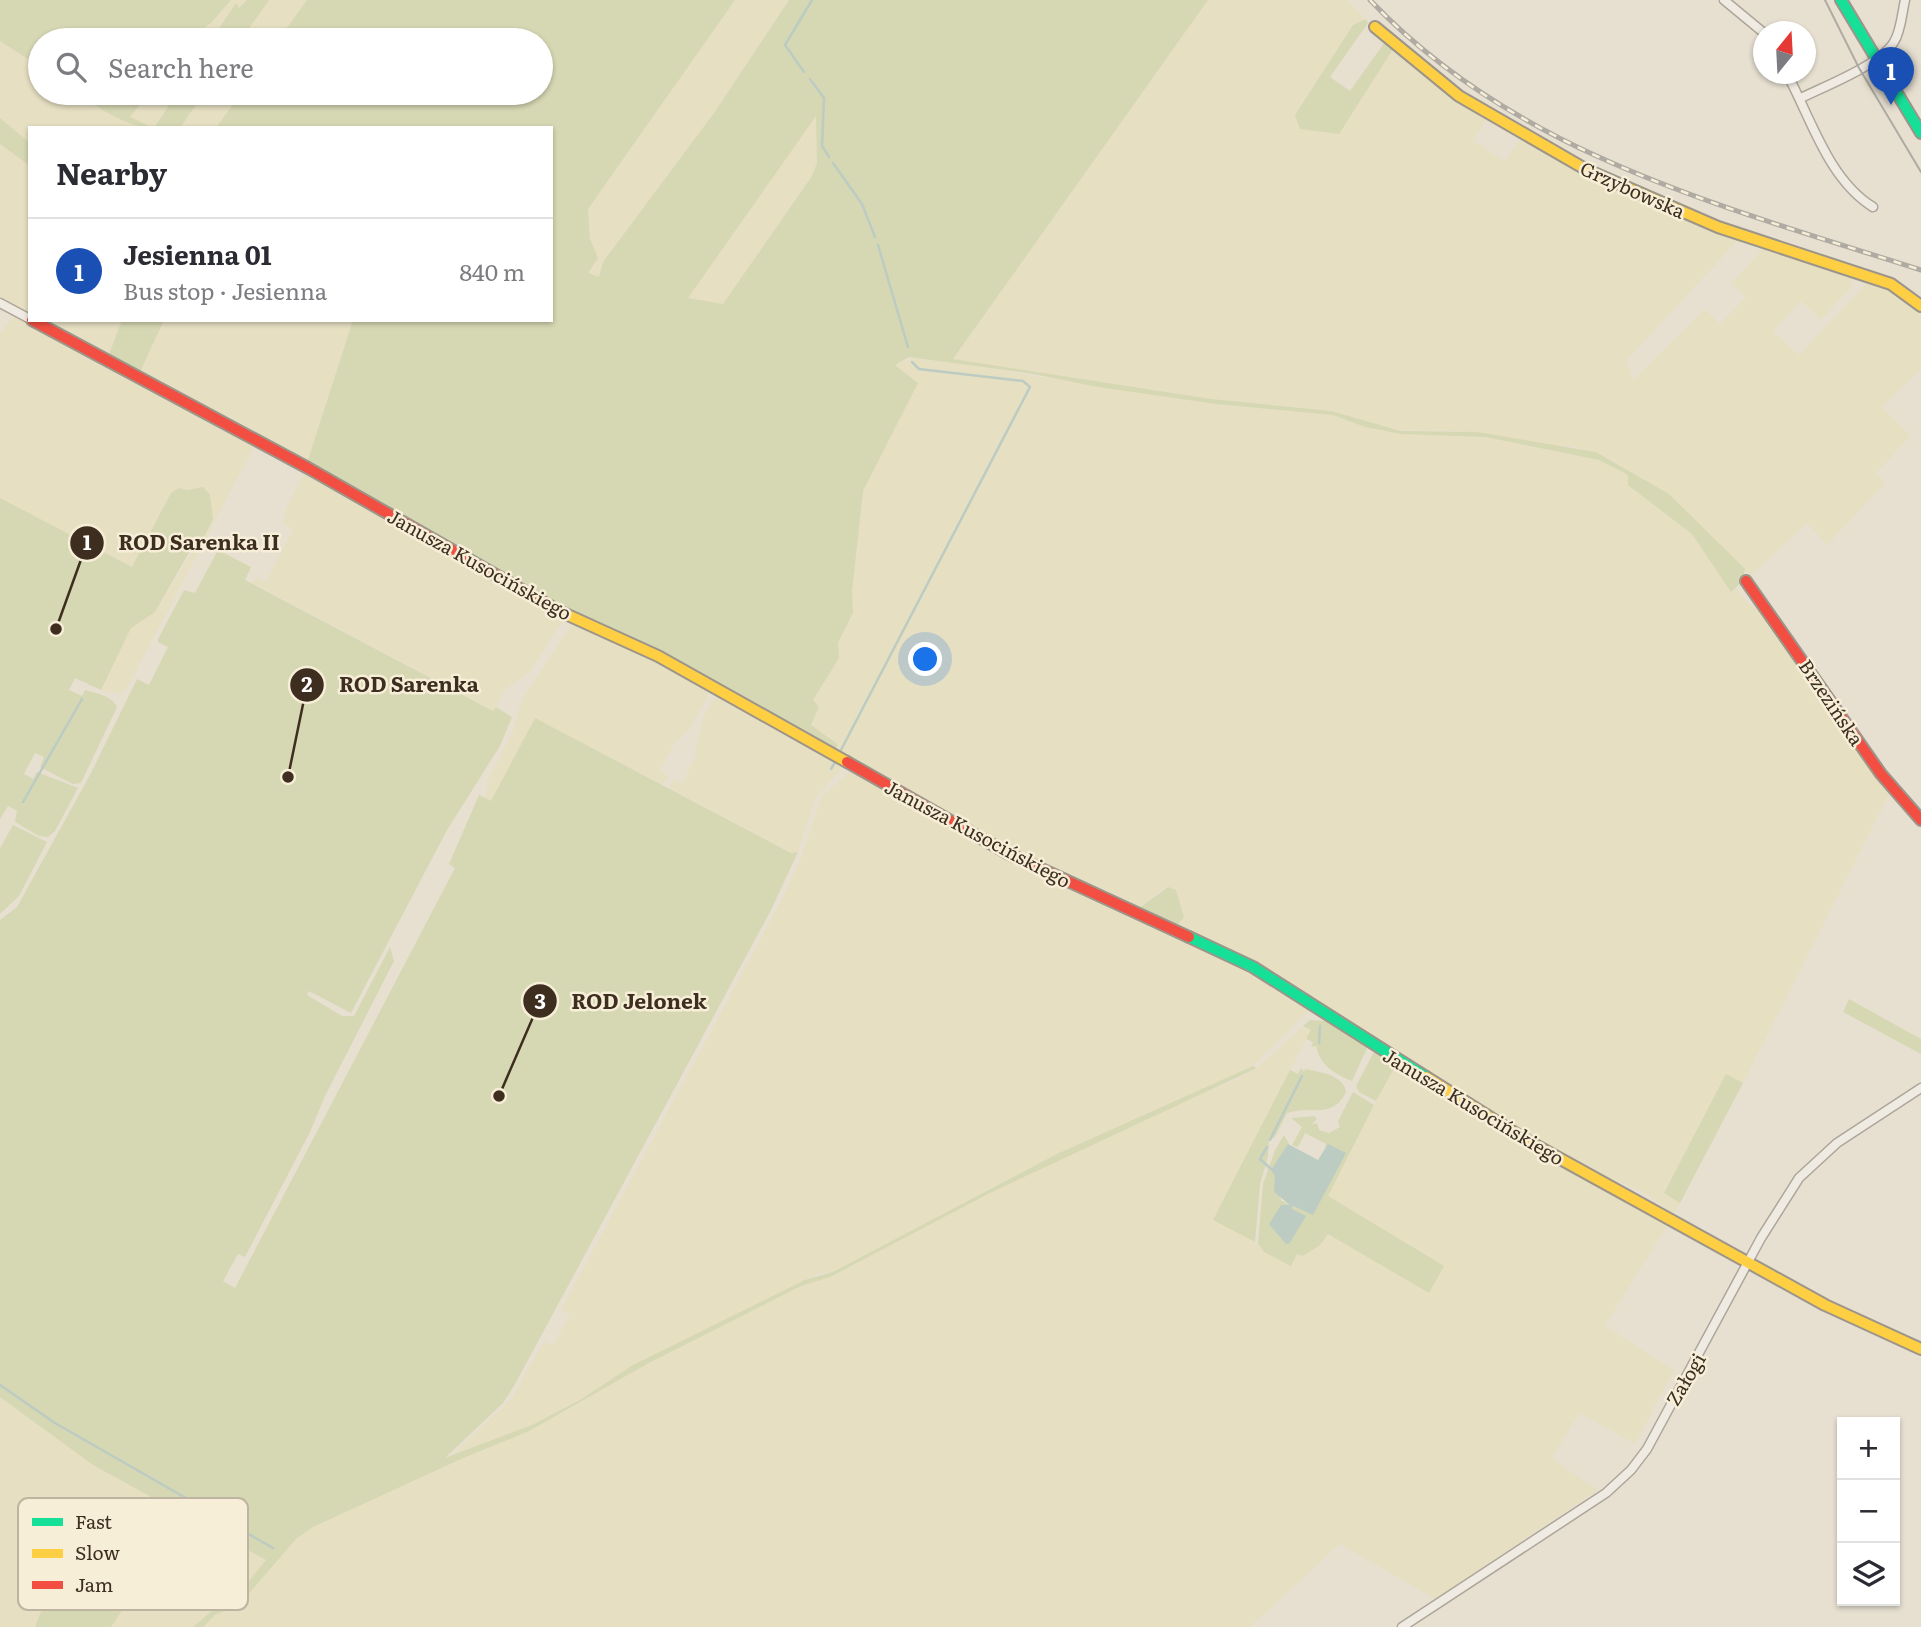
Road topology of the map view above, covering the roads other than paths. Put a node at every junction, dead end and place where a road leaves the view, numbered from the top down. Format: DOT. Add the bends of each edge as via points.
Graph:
graph roads {
  1 [pos="1724,0"];
  2 [pos="1841,0"];
  3 [pos="1905,0"];
  4 [pos="1753,25"];
  5 [pos="1376,27"];
  6 [pos="1876,58"];
  7 [pos="1793,84"];
  8 [pos="1801,98"];
  9 [pos="1921,132"];
  10 [pos="1873,207"];
  11 [pos="0,303"];
  12 [pos="1918,303"];
  13 [pos="28,318"];
  14 [pos="35,322"];
  15 [pos="1746,580"];
  16 [pos="1921,820"];
  17 [pos="1921,1087"];
  18 [pos="1749,1261"];
  19 [pos="1921,1349"];
  20 [pos="1402,1627"];
  1 -- 4 [label="street"];
  2 -- 6 [label="street"];
  3 -- 6 [label="street" via="1894,43"];
  5 -- 12 [label="street, Grzybowska" via="1460,96 1587,170 1718,227 1891,284"];
  6 -- 8 [label="street"];
  6 -- 9 [label="street"];
  7 -- 8 [label="street"];
  8 -- 10 [label="street" via="1831,160"];
  11 -- 13 [label="street, Janusza Kusocińskiego"];
  14 -- 18 [label="street, Janusza Kusocińskiego" via="308,468 555,609 658,656 1007,853 1253,967 1514,1133"];
  15 -- 16 [label="street, Brzezińska" via="1881,774"];
  17 -- 18 [label="street, Załogi" via="1815,1161 1780,1206"];
  18 -- 19 [label="street, Janusza Kusocińskiego" via="1825,1305"];
  18 -- 20 [label="street, Załogi" via="1631,1470 1606,1493"];
}
